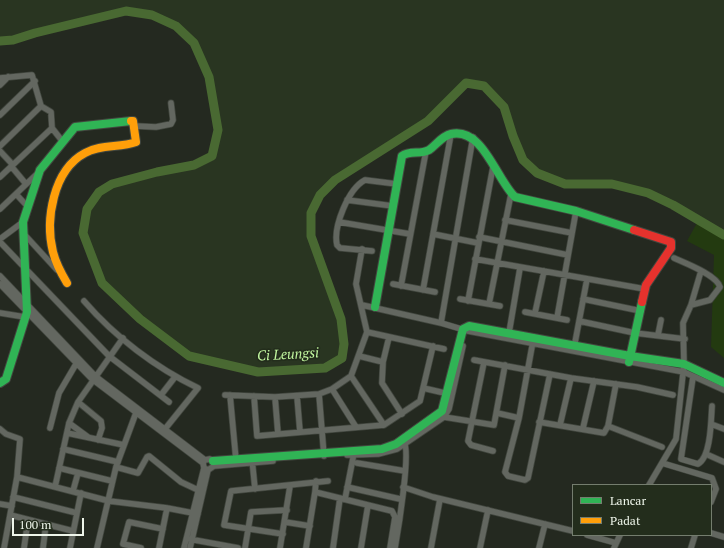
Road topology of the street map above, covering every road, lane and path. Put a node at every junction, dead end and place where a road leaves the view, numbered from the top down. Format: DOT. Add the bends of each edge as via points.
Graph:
graph roads {
  1 [pos="8,77"];
  2 [pos="0,78"];
  3 [pos="35,81"];
  4 [pos="0,85"];
  5 [pos="171,103"];
  6 [pos="41,106"];
  7 [pos="0,115"];
  8 [pos="135,126"];
  9 [pos="52,128"];
  10 [pos="451,134"];
  11 [pos="473,137"];
  12 [pos="63,142"];
  13 [pos="0,146"];
  14 [pos="0,151"];
  15 [pos="426,151"];
  16 [pos="12,166"];
  17 [pos="493,167"];
  18 [pos="40,170"];
  19 [pos="0,177"];
  20 [pos="26,184"];
  21 [pos="397,184"];
  22 [pos="16,194"];
  23 [pos="511,194"];
  24 [pos="347,200"];
  25 [pos="393,206"];
  26 [pos="28,207"];
  27 [pos="0,209"];
  28 [pos="576,210"];
  29 [pos="505,220"];
  30 [pos="23,222"];
  31 [pos="339,222"];
  32 [pos="389,231"];
  33 [pos="22,232"];
  34 [pos="572,233"];
  35 [pos="410,234"];
  36 [pos="433,234"];
  37 [pos="479,237"];
  38 [pos="456,239"];
  39 [pos="0,241"];
  40 [pos="501,241"];
  41 [pos="478,243"];
  42 [pos="362,249"];
  43 [pos="372,250"];
  44 [pos="568,255"];
  45 [pos="674,258"];
  46 [pos="475,259"];
  47 [pos="497,263"];
  48 [pos="24,266"];
  49 [pos="520,268"];
  50 [pos="58,270"];
  51 [pos="544,271"];
  52 [pos="701,271"];
  53 [pos="564,274"];
  54 [pos="0,276"];
  55 [pos="587,279"];
  56 [pos="67,283"];
  57 [pos="0,284"];
  58 [pos="393,284"];
  59 [pos="401,286"];
  60 [pos="645,289"];
  61 [pos="423,290"];
  62 [pos="435,292"];
  63 [pos="460,299"];
  64 [pos="583,299"];
  65 [pos="84,301"];
  66 [pos="468,301"];
  67 [pos="489,304"];
  68 [pos="362,305"];
  69 [pos="691,305"];
  70 [pos="500,306"];
  71 [pos="375,307"];
  72 [pos="26,311"];
  73 [pos="525,312"];
  74 [pos="640,312"];
  75 [pos="0,313"];
  76 [pos="535,314"];
  77 [pos="557,318"];
  78 [pos="567,320"];
  79 [pos="661,320"];
  80 [pos="579,321"];
  81 [pos="441,323"];
  82 [pos="465,330"];
  83 [pos="367,332"];
  84 [pos="508,333"];
  85 [pos="635,333"];
  86 [pos="658,334"];
  87 [pos="389,337"];
  88 [pos="123,338"];
  89 [pos="685,339"];
  90 [pos="534,340"];
  91 [pos="433,346"];
  92 [pos="574,347"];
  93 [pos="444,349"];
  94 [pos="109,356"];
  95 [pos="359,356"];
  96 [pos="629,359"];
  97 [pos="474,360"];
  98 [pos="383,362"];
  99 [pos="484,362"];
  100 [pos="76,364"];
  101 [pos="505,365"];
  102 [pos="684,368"];
  103 [pos="527,369"];
  104 [pos="550,374"];
  105 [pos="351,376"];
  106 [pos="175,377"];
  107 [pos="693,377"];
  108 [pos="94,378"];
  109 [pos="571,378"];
  110 [pos="594,381"];
  111 [pos="0,382"];
  112 [pos="724,383"];
  113 [pos="616,384"];
  114 [pos="423,388"];
  115 [pos="332,389"];
  116 [pos="724,390"];
  117 [pos="319,394"];
  118 [pos="449,394"];
  119 [pos="161,395"];
  120 [pos="673,395"];
  121 [pos="254,396"];
  122 [pos="297,396"];
  123 [pos="275,397"];
  124 [pos="78,402"];
  125 [pos="169,402"];
  126 [pos="712,406"];
  127 [pos="137,411"];
  128 [pos="497,413"];
  129 [pos="402,414"];
  130 [pos="444,417"];
  131 [pos="519,418"];
  132 [pos="472,422"];
  133 [pos="539,422"];
  134 [pos="69,423"];
  135 [pos="711,424"];
  136 [pos="384,425"];
  137 [pos="560,425"];
  138 [pos="608,426"];
  139 [pos="356,427"];
  140 [pos="50,428"];
  141 [pos="583,428"];
  142 [pos="0,429"];
  143 [pos="165,429"];
  144 [pos="724,429"];
  145 [pos="322,431"];
  146 [pos="300,432"];
  147 [pos="68,433"];
  148 [pos="278,434"];
  149 [pos="89,438"];
  150 [pos="98,440"];
  151 [pos="404,442"];
  152 [pos="124,445"];
  153 [pos="662,447"];
  154 [pos="63,449"];
  155 [pos="493,451"];
  156 [pos="354,453"];
  157 [pos="324,454"];
  158 [pos="706,454"];
  159 [pos="236,460"];
  160 [pos="252,460"];
  161 [pos="724,462"];
  162 [pos="357,463"];
  163 [pos="662,463"];
  164 [pos="208,464"];
  165 [pos="117,465"];
  166 [pos="59,468"];
  167 [pos="405,471"];
  168 [pos="78,472"];
  169 [pos="17,477"];
  170 [pos="112,481"];
  171 [pos="316,481"];
  172 [pos="328,481"];
  173 [pos="650,484"];
  174 [pos="290,486"];
  175 [pos="55,487"];
  176 [pos="347,487"];
  177 [pos="403,487"];
  178 [pos="255,489"];
  179 [pos="198,490"];
  180 [pos="73,491"];
  181 [pos="315,492"];
  182 [pos="81,493"];
  183 [pos="13,496"];
  184 [pos="343,499"];
  185 [pos="400,499"];
  186 [pos="440,499"];
  187 [pos="712,499"];
  188 [pos="109,501"];
  189 [pos="0,504"];
  190 [pos="368,505"];
  191 [pos="12,506"];
  192 [pos="167,508"];
  193 [pos="287,510"];
  194 [pos="488,510"];
  195 [pos="77,513"];
  196 [pos="195,513"];
  197 [pos="10,515"];
  198 [pos="28,520"];
  199 [pos="285,522"];
  200 [pos="46,524"];
  201 [pos="545,524"];
  202 [pos="310,526"];
  203 [pos="163,529"];
  204 [pos="248,529"];
  205 [pos="73,531"];
  206 [pos="572,531"];
  207 [pos="712,533"];
  208 [pos="283,534"];
  209 [pos="590,536"];
  210 [pos="620,536"];
  211 [pos="695,536"];
  212 [pos="724,537"];
  213 [pos="189,539"];
  214 [pos="615,545"];
  215 [pos="4,548"];
  216 [pos="24,548"];
  217 [pos="43,548"];
  218 [pos="70,548"];
  219 [pos="97,548"];
  220 [pos="141,548"];
  221 [pos="159,548"];
  222 [pos="184,548"];
  223 [pos="190,548"];
  224 [pos="238,548"];
  225 [pos="245,548"];
  226 [pos="280,548"];
  227 [pos="306,548"];
  228 [pos="333,548"];
  229 [pos="361,548"];
  230 [pos="390,548"];
  231 [pos="395,548"];
  232 [pos="431,548"];
  233 [pos="480,548"];
  234 [pos="539,548"];
  235 [pos="691,548"];
  1 -- 2 [label="street"];
  1 -- 3 [label="street" via="30,74"];
  1 -- 4 [label="street"];
  3 -- 6 [label="street"];
  3 -- 7 [label="street"];
  5 -- 8 [label="street" via="171,124 156,127"];
  6 -- 9 [label="street" via="51,112"];
  6 -- 13 [label="street"];
  8 -- 12 [label="street" via="133,121 130,121 77,127"];
  8 -- 50 [label="street" via="136,137 133,143 87,152 81,155 64,176 50,213 49,224"];
  9 -- 12 [label="street"];
  9 -- 16 [label="street"];
  10 -- 11 [label="street" via="464,132"];
  10 -- 15 [label="street"];
  10 -- 36 [label="street"];
  11 -- 17 [label="street"];
  11 -- 38 [label="street"];
  12 -- 18 [label="street"];
  14 -- 16 [label="street"];
  15 -- 21 [label="street" via="404,154"];
  15 -- 35 [label="street"];
  16 -- 19 [label="street"];
  16 -- 20 [label="street"];
  17 -- 23 [label="street"];
  17 -- 37 [label="street"];
  18 -- 20 [label="street"];
  18 -- 26 [label="street"];
  20 -- 22 [label="street"];
  21 -- 24 [label="street" via="365,180 352,190"];
  21 -- 25 [label="street"];
  22 -- 26 [label="street"];
  22 -- 27 [label="street"];
  23 -- 28 [label="street"];
  23 -- 29 [label="street"];
  24 -- 25 [label="street"];
  24 -- 31 [label="street"];
  25 -- 32 [label="street"];
  26 -- 30 [label="street"];
  28 -- 34 [label="street"];
  28 -- 60 [label="street" via="671,242 671,248"];
  29 -- 34 [label="street"];
  29 -- 40 [label="street"];
  30 -- 33 [label="street"];
  30 -- 39 [label="street"];
  31 -- 32 [label="street"];
  31 -- 42 [label="street" via="336,242 339,247"];
  32 -- 35 [label="street"];
  32 -- 71 [label="street"];
  33 -- 48 [label="street"];
  33 -- 50 [label="street"];
  34 -- 44 [label="street"];
  35 -- 59 [label="street"];
  36 -- 38 [label="street"];
  36 -- 61 [label="street"];
  37 -- 40 [label="street"];
  37 -- 41 [label="street"];
  38 -- 41 [label="street"];
  38 -- 81 [label="street"];
  39 -- 48 [label="street"];
  40 -- 44 [label="street"];
  40 -- 47 [label="street"];
  41 -- 46 [label="street"];
  42 -- 43 [label="street"];
  42 -- 68 [label="street" via="356,284"];
  44 -- 53 [label="street"];
  45 -- 52 [label="street"];
  46 -- 47 [label="street"];
  46 -- 66 [label="street"];
  47 -- 49 [label="street"];
  47 -- 67 [label="street"];
  48 -- 72 [label="street"];
  48 -- 94 [label="street"];
  49 -- 51 [label="street"];
  49 -- 84 [label="street"];
  50 -- 56 [label="street"];
  51 -- 53 [label="street"];
  51 -- 76 [label="street"];
  52 -- 69 [label="street"];
  52 -- 69 [label="street" via="718,282 720,287 710,300"];
  53 -- 55 [label="street"];
  53 -- 77 [label="street"];
  54 -- 72 [label="street"];
  55 -- 60 [label="street"];
  55 -- 64 [label="street"];
  57 -- 72 [label="street"];
  58 -- 59 [label="street"];
  59 -- 61 [label="street"];
  60 -- 74 [label="street"];
  61 -- 62 [label="street"];
  63 -- 66 [label="street"];
  64 -- 74 [label="street"];
  64 -- 80 [label="street"];
  65 -- 88 [label="street"];
  66 -- 67 [label="street"];
  67 -- 70 [label="street"];
  68 -- 71 [label="street"];
  68 -- 83 [label="street"];
  69 -- 89 [label="street" via="683,323"];
  71 -- 81 [label="street"];
  72 -- 75 [label="street"];
  72 -- 100 [label="street"];
  72 -- 108 [label="street"];
  72 -- 111 [label="street" via="6,379"];
  73 -- 76 [label="street"];
  74 -- 85 [label="street"];
  76 -- 77 [label="street"];
  77 -- 78 [label="street"];
  79 -- 86 [label="street"];
  80 -- 85 [label="street"];
  80 -- 92 [label="street"];
  81 -- 82 [label="street"];
  82 -- 84 [label="street" via="469,326"];
  82 -- 90 [label="street"];
  82 -- 118 [label="street"];
  83 -- 87 [label="street"];
  83 -- 95 [label="street"];
  84 -- 90 [label="street"];
  85 -- 86 [label="street"];
  85 -- 96 [label="street"];
  86 -- 89 [label="street"];
  87 -- 91 [label="street"];
  87 -- 98 [label="street"];
  88 -- 94 [label="street"];
  88 -- 106 [label="street"];
  89 -- 102 [label="street"];
  90 -- 92 [label="street"];
  90 -- 103 [label="street"];
  91 -- 93 [label="street"];
  91 -- 114 [label="street"];
  92 -- 96 [label="street"];
  94 -- 108 [label="street"];
  94 -- 119 [label="street"];
  95 -- 98 [label="street"];
  95 -- 105 [label="street"];
  96 -- 102 [label="street"];
  97 -- 99 [label="street"];
  98 -- 129 [label="street" via="382,383"];
  99 -- 101 [label="street"];
  99 -- 132 [label="street"];
  100 -- 108 [label="street"];
  100 -- 140 [label="street" via="59,392"];
  101 -- 103 [label="street"];
  101 -- 128 [label="street"];
  102 -- 107 [label="street"];
  102 -- 112 [label="street"];
  102 -- 163 [label="street" via="676,439"];
  103 -- 104 [label="street"];
  103 -- 131 [label="street"];
  104 -- 109 [label="street"];
  104 -- 133 [label="street"];
  105 -- 115 [label="street"];
  105 -- 136 [label="street"];
  106 -- 119 [label="street"];
  106 -- 143 [label="street" via="198,388"];
  107 -- 116 [label="street"];
  107 -- 158 [label="street" via="681,459 698,464"];
  108 -- 124 [label="street"];
  108 -- 127 [label="street"];
  109 -- 110 [label="street"];
  109 -- 137 [label="street"];
  110 -- 113 [label="street"];
  110 -- 141 [label="street"];
  113 -- 120 [label="street"];
  113 -- 138 [label="street"];
  114 -- 118 [label="street"];
  114 -- 129 [label="street" via="420,401"];
  115 -- 117 [label="street"];
  115 -- 139 [label="street"];
  117 -- 122 [label="street"];
  117 -- 145 [label="street"];
  118 -- 130 [label="street" via="449,409"];
  118 -- 151 [label="street" via="439,415"];
  119 -- 125 [label="street"];
  121 -- 123 [label="street"];
  121 -- 148 [label="street" via="256,434"];
  121 -- 159 [label="street" via="228,395"];
  122 -- 123 [label="street"];
  122 -- 146 [label="street"];
  123 -- 148 [label="street"];
  124 -- 134 [label="street"];
  124 -- 150 [label="street" via="101,421 102,428"];
  126 -- 135 [label="street"];
  127 -- 143 [label="street"];
  127 -- 152 [label="street"];
  127 -- 164 [label="street"];
  128 -- 131 [label="street"];
  128 -- 132 [label="street" via="493,426"];
  129 -- 136 [label="street"];
  130 -- 132 [label="street"];
  130 -- 151 [label="street"];
  131 -- 133 [label="street" via="505,474 525,480 528,477"];
  132 -- 155 [label="street" via="469,443"];
  133 -- 137 [label="street"];
  134 -- 147 [label="street"];
  134 -- 149 [label="street"];
  135 -- 144 [label="street"];
  135 -- 158 [label="street"];
  136 -- 139 [label="street"];
  137 -- 141 [label="street"];
  138 -- 141 [label="street" via="604,433"];
  138 -- 153 [label="street"];
  139 -- 145 [label="street"];
  142 -- 169 [label="street" via="20,440"];
  143 -- 164 [label="street"];
  145 -- 146 [label="street"];
  145 -- 157 [label="street"];
  146 -- 148 [label="street"];
  147 -- 149 [label="street"];
  147 -- 154 [label="street"];
  149 -- 150 [label="street"];
  150 -- 152 [label="street"];
  151 -- 156 [label="street" via="382,449"];
  151 -- 167 [label="street"];
  152 -- 165 [label="street"];
  154 -- 165 [label="street"];
  154 -- 166 [label="street"];
  156 -- 157 [label="street"];
  156 -- 176 [label="street"];
  157 -- 160 [label="street"];
  158 -- 161 [label="street"];
  159 -- 160 [label="street"];
  159 -- 164 [label="street"];
  160 -- 164 [label="street"];
  160 -- 178 [label="street"];
  162 -- 167 [label="street"];
  163 -- 173 [label="street"];
  163 -- 187 [label="street" via="712,478 716,489"];
  164 -- 179 [label="street"];
  164 -- 196 [label="street"];
  165 -- 170 [label="street"];
  165 -- 179 [label="street" via="138,474 149,456 181,482"];
  166 -- 168 [label="street"];
  166 -- 175 [label="street"];
  167 -- 177 [label="street"];
  168 -- 170 [label="street"];
  168 -- 180 [label="street"];
  169 -- 175 [label="street"];
  169 -- 183 [label="street"];
  170 -- 188 [label="street"];
  171 -- 172 [label="street"];
  171 -- 174 [label="street"];
  171 -- 181 [label="street"];
  174 -- 178 [label="street"];
  174 -- 193 [label="street"];
  175 -- 180 [label="street"];
  176 -- 184 [label="street"];
  176 -- 185 [label="street"];
  177 -- 186 [label="street"];
  177 -- 231 [label="street"];
  178 -- 204 [label="street" via="232,491 223,524"];
  179 -- 196 [label="street"];
  180 -- 182 [label="street"];
  181 -- 184 [label="street"];
  181 -- 202 [label="street"];
  182 -- 188 [label="street"];
  182 -- 195 [label="street"];
  183 -- 191 [label="street"];
  183 -- 195 [label="street"];
  184 -- 190 [label="street"];
  184 -- 228 [label="street"];
  186 -- 194 [label="street"];
  186 -- 232 [label="street"];
  188 -- 192 [label="street"];
  188 -- 219 [label="street"];
  189 -- 191 [label="street"];
  190 -- 229 [label="street"];
  190 -- 230 [label="street" via="395,514"];
  191 -- 197 [label="street"];
  192 -- 196 [label="street"];
  192 -- 203 [label="street"];
  193 -- 199 [label="street"];
  193 -- 204 [label="street" via="252,512"];
  194 -- 201 [label="street"];
  194 -- 233 [label="street"];
  195 -- 205 [label="street"];
  196 -- 213 [label="street"];
  197 -- 198 [label="street"];
  197 -- 215 [label="street"];
  198 -- 200 [label="street"];
  198 -- 216 [label="street"];
  199 -- 202 [label="street"];
  199 -- 208 [label="street"];
  200 -- 205 [label="street"];
  200 -- 217 [label="street"];
  201 -- 206 [label="street"];
  201 -- 234 [label="street"];
  202 -- 227 [label="street"];
  203 -- 220 [label="street" via="129,522 123,544"];
  203 -- 221 [label="street"];
  204 -- 208 [label="street"];
  204 -- 225 [label="street"];
  205 -- 218 [label="street"];
  207 -- 212 [label="street"];
  208 -- 226 [label="street"];
  209 -- 214 [label="street"];
  210 -- 214 [label="street"];
  211 -- 235 [label="street"];
  213 -- 222 [label="street"];
  213 -- 223 [label="street"];
  213 -- 224 [label="street"];
}
